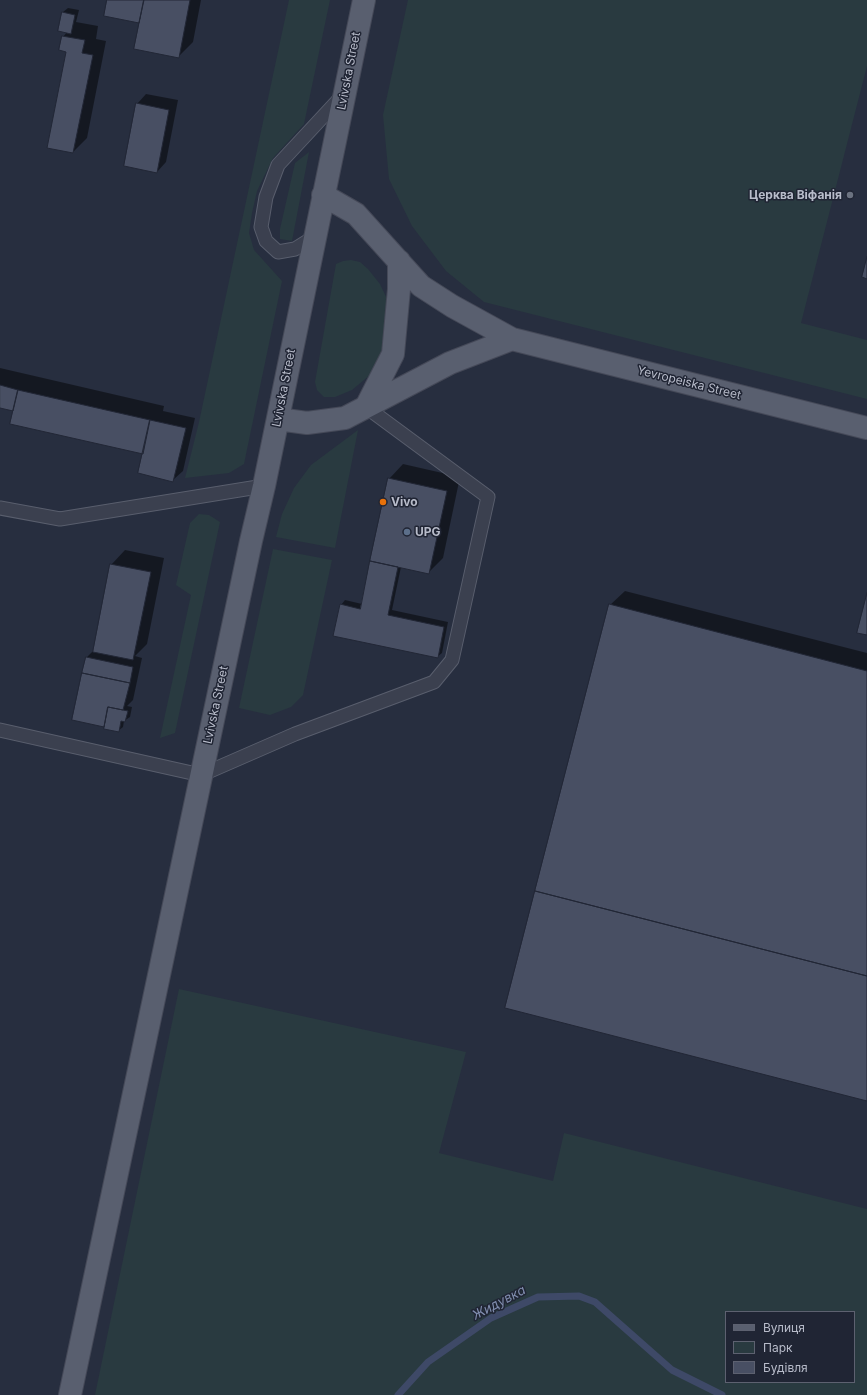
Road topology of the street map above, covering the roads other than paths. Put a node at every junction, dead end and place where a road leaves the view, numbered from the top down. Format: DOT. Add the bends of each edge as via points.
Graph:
graph roads {
  1 [pos="364,0"];
  2 [pos="345,92"];
  3 [pos="323,196"];
  4 [pos="314,237"];
  5 [pos="399,261"];
  6 [pos="512,339"];
  7 [pos="366,407"];
  8 [pos="278,418"];
  9 [pos="867,428"];
  10 [pos="264,486"];
  11 [pos="0,508"];
  12 [pos="0,730"];
  13 [pos="201,775"];
  14 [pos="70,1395"];
  1 -- 2 [label="main road, Lvivska Street"];
  2 -- 3 [label="main road, Lvivska Street"];
  2 -- 4 [label="lane" via="278,165 266,197 261,227 266,241 278,252 295,249"];
  3 -- 4 [label="main road, Lvivska Street"];
  3 -- 5 [label="main road, Yevropeiska Street" via="356,214"];
  4 -- 8 [label="main road, Lvivska Street"];
  5 -- 6 [label="main road, Yevropeiska Street" via="421,286"];
  5 -- 7 [label="main road" via="393,354"];
  6 -- 7 [label="main road" via="450,363"];
  6 -- 9 [label="main road, Yevropeiska Street"];
  7 -- 8 [label="main road" via="345,418 306,423"];
  7 -- 13 [label="lane" via="488,497 452,660 434,682 295,734"];
  8 -- 10 [label="main road, Lvivska Street"];
  10 -- 11 [label="lane" via="60,519"];
  10 -- 13 [label="main road, Lvivska Street"];
  12 -- 13 [label="lane"];
  13 -- 14 [label="main road, Lvivska Street"];
}
